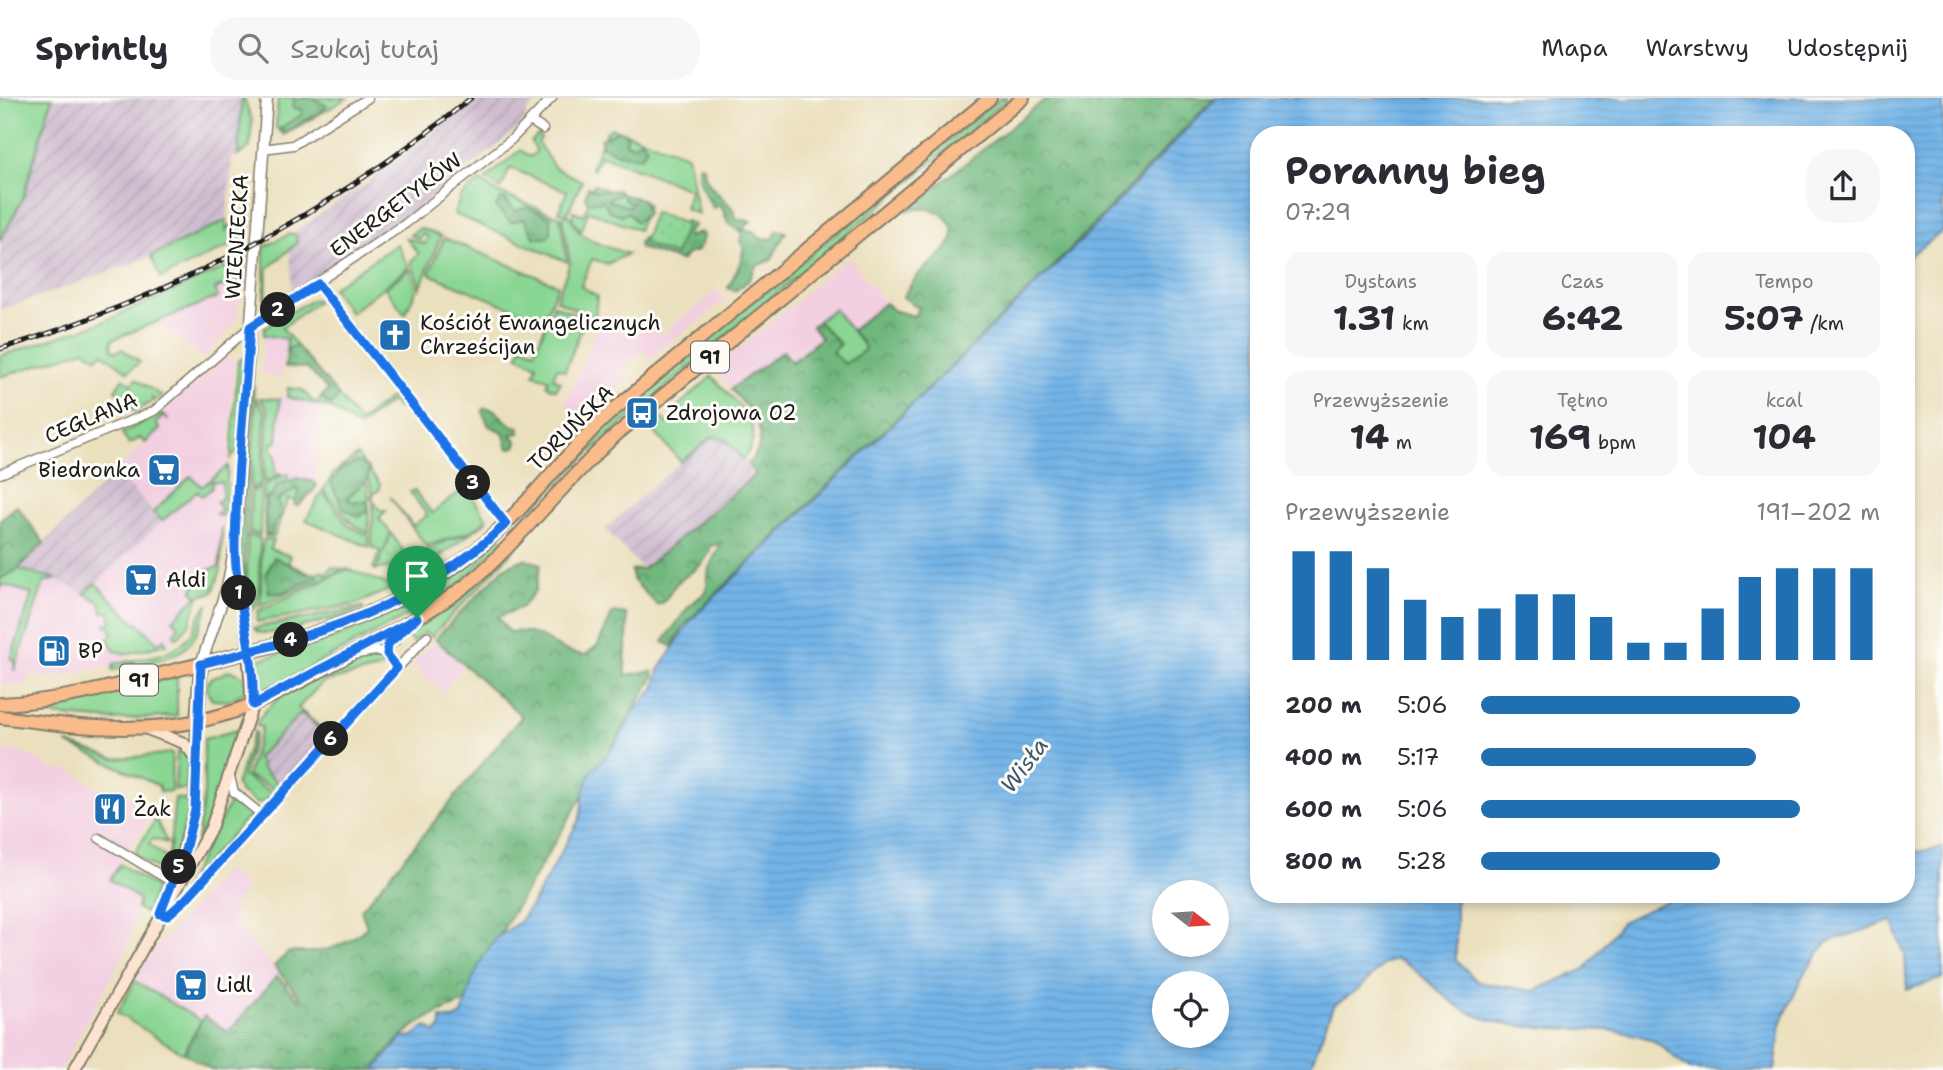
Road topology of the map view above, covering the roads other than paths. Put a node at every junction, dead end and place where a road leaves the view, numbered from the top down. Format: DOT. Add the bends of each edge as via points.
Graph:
graph roads {
  1 [pos="267,98"];
  2 [pos="368,98"];
  3 [pos="552,98"];
  4 [pos="990,98"];
  5 [pos="1023,98"];
  6 [pos="530,121"];
  7 [pos="543,129"];
  8 [pos="263,149"];
  9 [pos="318,284"];
  10 [pos="250,327"];
  11 [pos="0,474"];
  12 [pos="506,524"];
  13 [pos="235,546"];
  14 [pos="417,618"];
  15 [pos="426,636"];
  16 [pos="249,652"];
  17 [pos="352,653"];
  18 [pos="387,654"];
  19 [pos="201,664"];
  20 [pos="397,668"];
  21 [pos="0,704"];
  22 [pos="253,705"];
  23 [pos="0,717"];
  24 [pos="197,722"];
  25 [pos="145,729"];
  26 [pos="198,763"];
  27 [pos="230,777"];
  28 [pos="262,815"];
  29 [pos="99,838"];
  30 [pos="176,884"];
  31 [pos="160,914"];
  32 [pos="74,1070"];
  1 -- 8 [label="street, WIENIECKA"];
  2 -- 8 [label="street" via="293,145"];
  3 -- 6 [label="street, ENERGETYKÓW"];
  4 -- 12 [label="main road, TORUŃSKA / 91" via="611,412 568,452"];
  5 -- 14 [label="main road, TORUŃSKA / 91" via="618,433 482,572"];
  6 -- 7 [label="street"];
  6 -- 9 [label="street, ENERGETYKÓW" via="405,224"];
  8 -- 10 [label="street, WIENIECKA"];
  9 -- 10 [label="street, ENERGETYKÓW"];
  9 -- 12 [label="street"];
  10 -- 11 [label="street, CEGLANA" via="153,411"];
  10 -- 13 [label="street, WIENIECKA"];
  12 -- 16 [label="main road, TORUŃSKA / 91" via="450,569 391,604 337,627"];
  13 -- 16 [label="street, WIENIECKA"];
  13 -- 19 [label="street, WIENIECKA"];
  14 -- 17 [label="main road, TORUŃSKA / 91"];
  14 -- 18 [label="street" via="391,640"];
  15 -- 20 [label="street"];
  16 -- 19 [label="main road, 91"];
  16 -- 22 [label="main road"];
  17 -- 18 [label="street, TORUŃSKA" via="377,649"];
  17 -- 22 [label="main road, TORUŃSKA / 91"];
  18 -- 20 [label="street"];
  19 -- 21 [label="main road, 91" via="61,699"];
  19 -- 24 [label="main road"];
  20 -- 28 [label="street"];
  22 -- 24 [label="main road, 91"];
  22 -- 27 [label="main road"];
  23 -- 25 [label="main road, 91"];
  24 -- 25 [label="main road, 91"];
  24 -- 26 [label="main road"];
  25 -- 26 [label="main road" via="184,743"];
  26 -- 30 [label="main road" via="191,830"];
  27 -- 28 [label="street" via="234,792"];
  27 -- 30 [label="main road" via="211,828"];
  28 -- 31 [label="street" via="185,900 167,916"];
  29 -- 30 [label="street"];
  30 -- 31 [label="main road"];
  31 -- 32 [label="main road"];
}
